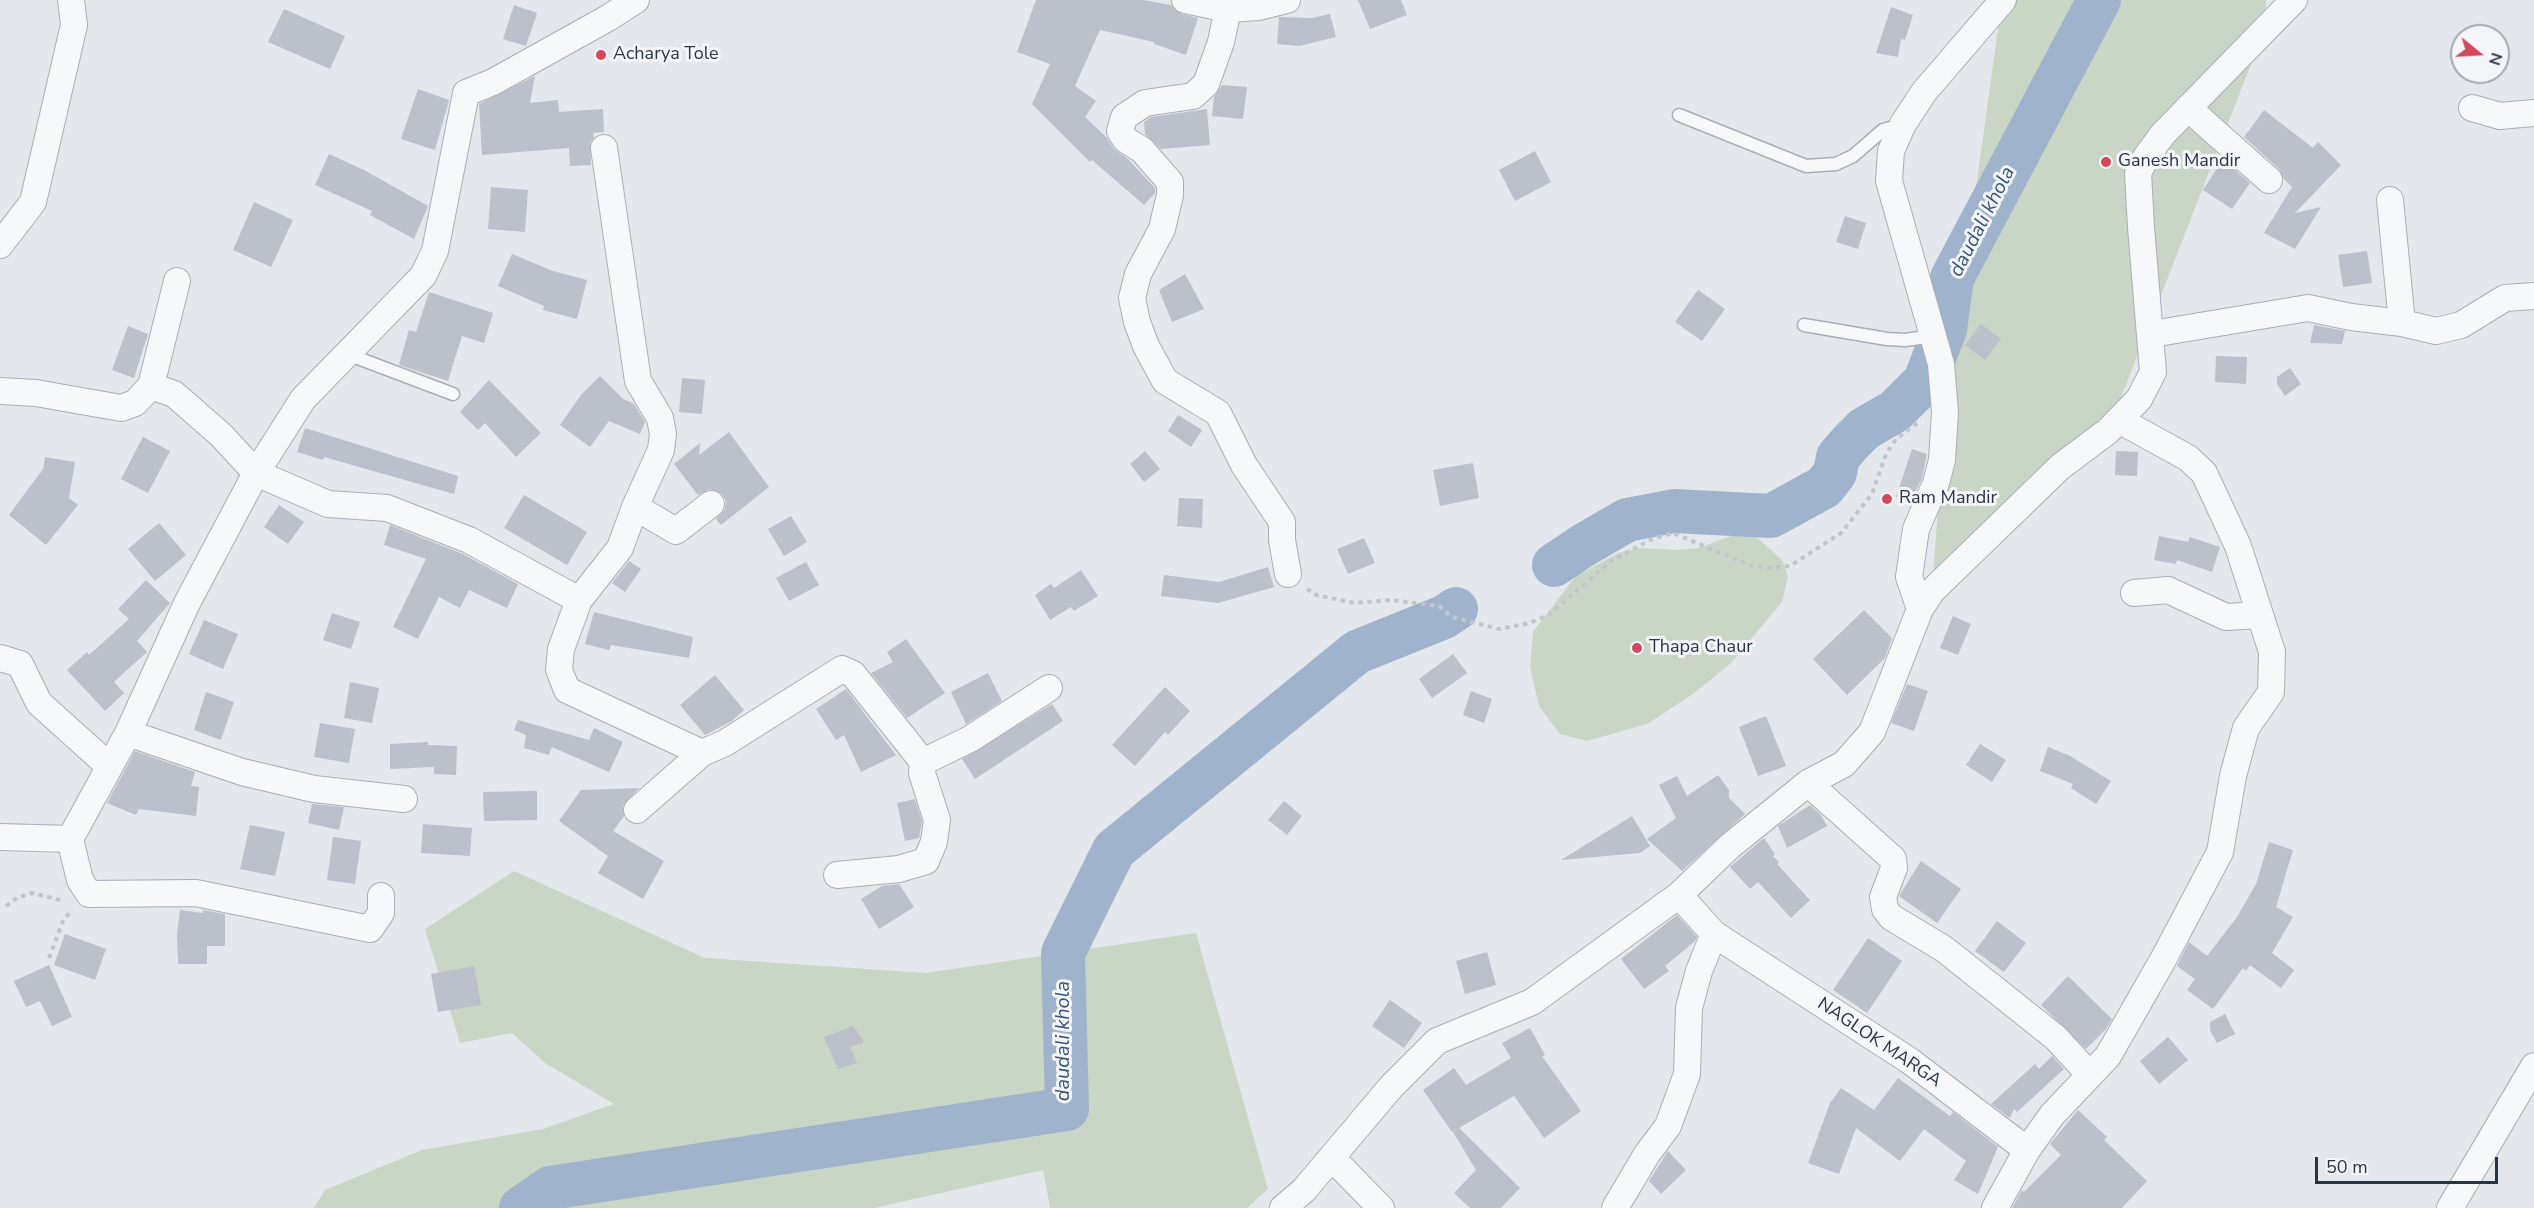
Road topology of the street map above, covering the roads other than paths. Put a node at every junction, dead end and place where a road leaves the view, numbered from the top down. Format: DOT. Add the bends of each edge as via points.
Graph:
graph roads {
  1 [pos="71,0"];
  2 [pos="636,0"];
  3 [pos="1185,0"];
  4 [pos="1287,0"];
  5 [pos="2003,0"];
  6 [pos="2294,0"];
  7 [pos="1228,9"];
  8 [pos="2188,108"];
  9 [pos="2472,108"];
  10 [pos="2534,113"];
  11 [pos="1679,116"];
  12 [pos="1903,124"];
  13 [pos="603,148"];
  14 [pos="2269,180"];
  15 [pos="2390,200"];
  16 [pos="0,245"];
  17 [pos="177,281"];
  18 [pos="2534,296"];
  19 [pos="2402,324"];
  20 [pos="1804,325"];
  21 [pos="2152,334"];
  22 [pos="1936,348"];
  23 [pos="346,354"];
  24 [pos="151,386"];
  25 [pos="0,392"];
  26 [pos="453,394"];
  27 [pos="2119,420"];
  28 [pos="256,473"];
  29 [pos="711,504"];
  30 [pos="635,507"];
  31 [pos="1288,574"];
  32 [pos="2134,593"];
  33 [pos="579,600"];
  34 [pos="1920,609"];
  35 [pos="2260,615"];
  36 [pos="0,658"];
  37 [pos="1049,688"];
  38 [pos="128,733"];
  39 [pos="702,753"];
  40 [pos="923,762"];
  41 [pos="109,766"];
  42 [pos="1808,783"];
  43 [pos="404,798"];
  44 [pos="637,810"];
  45 [pos="0,837"];
  46 [pos="70,839"];
  47 [pos="837,875"];
  48 [pos="1679,895"];
  49 [pos="381,896"];
  50 [pos="1714,934"];
  51 [pos="2534,1066"];
  52 [pos="2089,1074"];
  53 [pos="2027,1150"];
  54 [pos="1332,1158"];
  55 [pos="1283,1208"];
  56 [pos="1381,1208"];
  57 [pos="1615,1208"];
  58 [pos="1995,1208"];
  59 [pos="2450,1208"];
  1 -- 16 [label="street" via="74,25 33,202"];
  2 -- 23 [label="street" via="493,82 466,93 435,251 423,276"];
  3 -- 7 [label="street"];
  4 -- 7 [label="street"];
  5 -- 12 [label="street" via="1924,92"];
  6 -- 8 [label="street"];
  7 -- 31 [label="street" via="1206,84 1193,96 1145,103 1124,117 1120,131 1126,140 1142,150 1170,182 1162,229 1138,274 1132,298 1143,338 1165,381 1218,413 1244,465 1282,522"];
  8 -- 14 [label="street"];
  8 -- 21 [label="street" via="2163,134 2138,173"];
  9 -- 10 [label="street" via="2500,116"];
  11 -- 12 [label="lane" via="1806,166 1836,164 1853,156 1883,130"];
  12 -- 22 [label="street" via="1891,151 1889,181"];
  13 -- 30 [label="street" via="638,381 660,418 663,434 661,450"];
  15 -- 19 [label="street"];
  17 -- 24 [label="street"];
  18 -- 19 [label="street" via="2505,298 2462,325 2436,331"];
  19 -- 21 [label="street" via="2308,308"];
  20 -- 22 [label="lane"];
  21 -- 27 [label="street" via="2153,372 2139,399"];
  22 -- 34 [label="street" via="1945,412 1942,460 1916,529 1909,577"];
  23 -- 26 [label="lane"];
  23 -- 28 [label="street" via="303,399"];
  24 -- 25 [label="street" via="135,403 121,408 36,393"];
  24 -- 28 [label="street" via="174,394 221,435"];
  27 -- 34 [label="street" via="2060,467 1932,591"];
  27 -- 35 [label="street" via="2188,458 2204,473 2238,546"];
  28 -- 33 [label="street" via="328,504 387,508 469,540"];
  28 -- 38 [label="street" via="187,603"];
  29 -- 30 [label="street" via="676,531"];
  30 -- 33 [label="street" via="620,548"];
  32 -- 35 [label="street" via="2168,590 2226,617"];
  33 -- 39 [label="street" via="561,649 559,670 567,690"];
  34 -- 42 [label="street" via="1872,732 1844,764"];
  35 -- 52 [label="street" via="2272,652 2271,692 2246,728 2220,852 2108,1056"];
  36 -- 41 [label="street" via="20,663 39,703"];
  37 -- 40 [label="street" via="970,739"];
  38 -- 41 [label="street"];
  38 -- 43 [label="street" via="242,772 304,787"];
  39 -- 40 [label="street" via="725,743 842,669 853,674"];
  39 -- 44 [label="street"];
  40 -- 47 [label="street" via="922,773 937,820 926,861 899,869"];
  41 -- 46 [label="street"];
  42 -- 48 [label="street" via="1730,846"];
  42 -- 52 [label="street" via="1893,859 1894,868 1883,897 1891,917 1944,949 2002,994 2056,1038"];
  45 -- 46 [label="street"];
  46 -- 49 [label="street" via="83,899 196,893 370,929 381,914"];
  48 -- 50 [label="street, NAGLOK MARGA"];
  48 -- 54 [label="street" via="1532,1002 1437,1041 1391,1087"];
  50 -- 53 [label="street, NAGLOK MARGA" via="1910,1061"];
  50 -- 57 [label="street" via="1689,1008 1687,1074 1668,1126"];
  51 -- 59 [label="street"];
  52 -- 53 [label="street"];
  53 -- 58 [label="street"];
  54 -- 55 [label="street"];
  54 -- 56 [label="street"];
}
